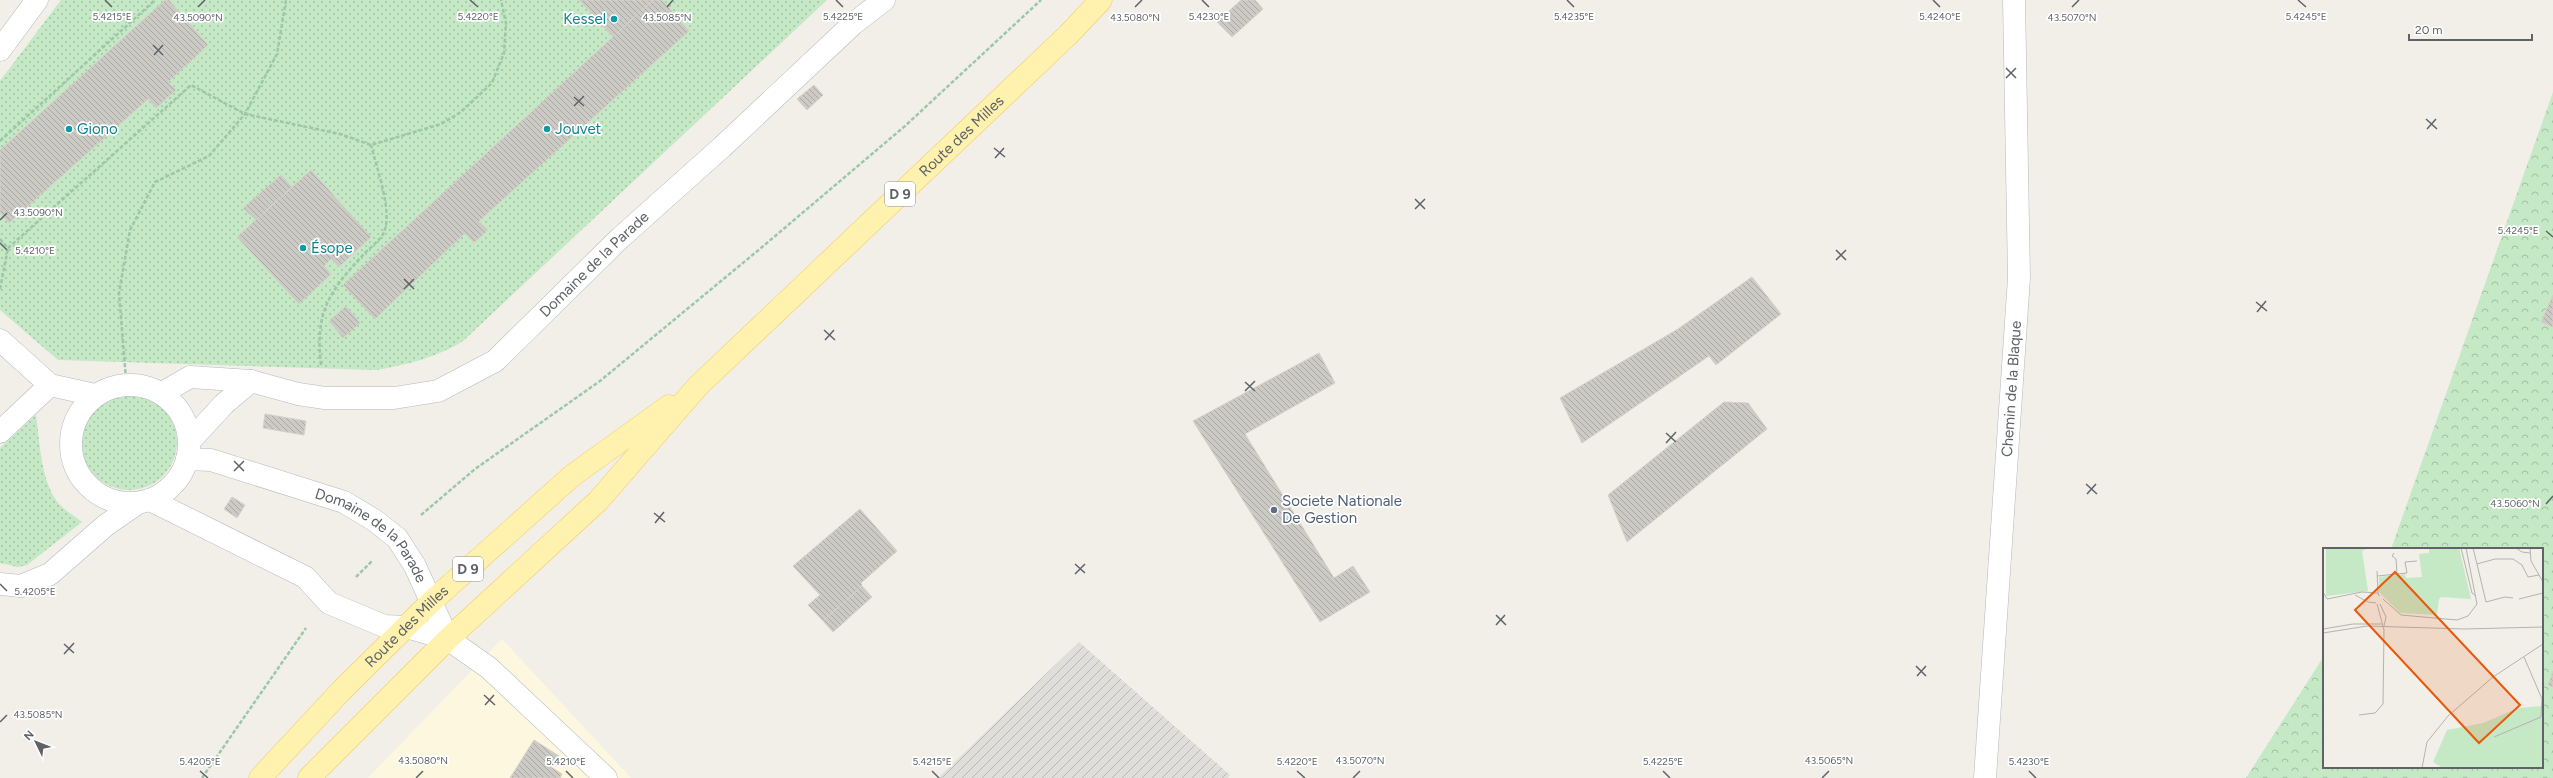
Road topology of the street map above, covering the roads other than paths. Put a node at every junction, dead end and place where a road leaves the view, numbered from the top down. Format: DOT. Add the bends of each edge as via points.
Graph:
graph roads {
  1 [pos="884,0"];
  2 [pos="1101,0"];
  3 [pos="2014,0"];
  4 [pos="33,2"];
  5 [pos="0,50"];
  6 [pos="0,340"];
  7 [pos="251,381"];
  8 [pos="50,385"];
  9 [pos="698,386"];
  10 [pos="162,393"];
  11 [pos="95,395"];
  12 [pos="0,432"];
  13 [pos="188,450"];
  14 [pos="144,502"];
  15 [pos="0,584"];
  16 [pos="431,602"];
  17 [pos="406,628"];
  18 [pos="448,639"];
  19 [pos="260,778"];
  20 [pos="309,778"];
  21 [pos="606,778"];
  22 [pos="1985,778"];
  1 -- 7 [label="street, Domaine de la Parade" via="853,24 619,239 495,361 438,391 394,398 325,398 298,394"];
  2 -- 9 [label="main road, Route des Milles / D 9" via="1068,35"];
  3 -- 22 [label="street, Chemin de la Blaque" via="2018,278"];
  4 -- 5 [label="street"];
  6 -- 8 [label="street"];
  7 -- 10 [label="street, Domaine de la Parade" via="190,377"];
  7 -- 13 [label="street" via="224,404"];
  8 -- 11 [label="street"];
  8 -- 12 [label="street"];
  9 -- 16 [label="main road, Route des Milles / D 9" via="573,475"];
  9 -- 18 [label="main road, Route des Milles / D 9" via="598,501"];
  10 -- 11 [label="street" via="145,386 126,384 110,387"];
  10 -- 13 [label="street" via="176,406 186,423"];
  11 -- 14 [label="street" via="81,409 72,427 70,447 74,466 84,483 100,496 119,503"];
  13 -- 14 [label="street" via="179,477 166,491"];
  13 -- 16 [label="street, Domaine de la Parade" via="211,460 344,502 374,520 396,538 416,566"];
  14 -- 15 [label="street" via="89,539 50,574 21,586"];
  14 -- 17 [label="street" via="305,577 329,603 384,626"];
  16 -- 17 [label="main road, Route des Milles / D 9"];
  16 -- 18 [label="street, Domaine de la Parade"];
  17 -- 18 [label="street"];
  17 -- 19 [label="main road, Route des Milles / D 9" via="341,691"];
  18 -- 20 [label="main road, Route des Milles / D 9"];
  18 -- 21 [label="street" via="489,668"];
}
